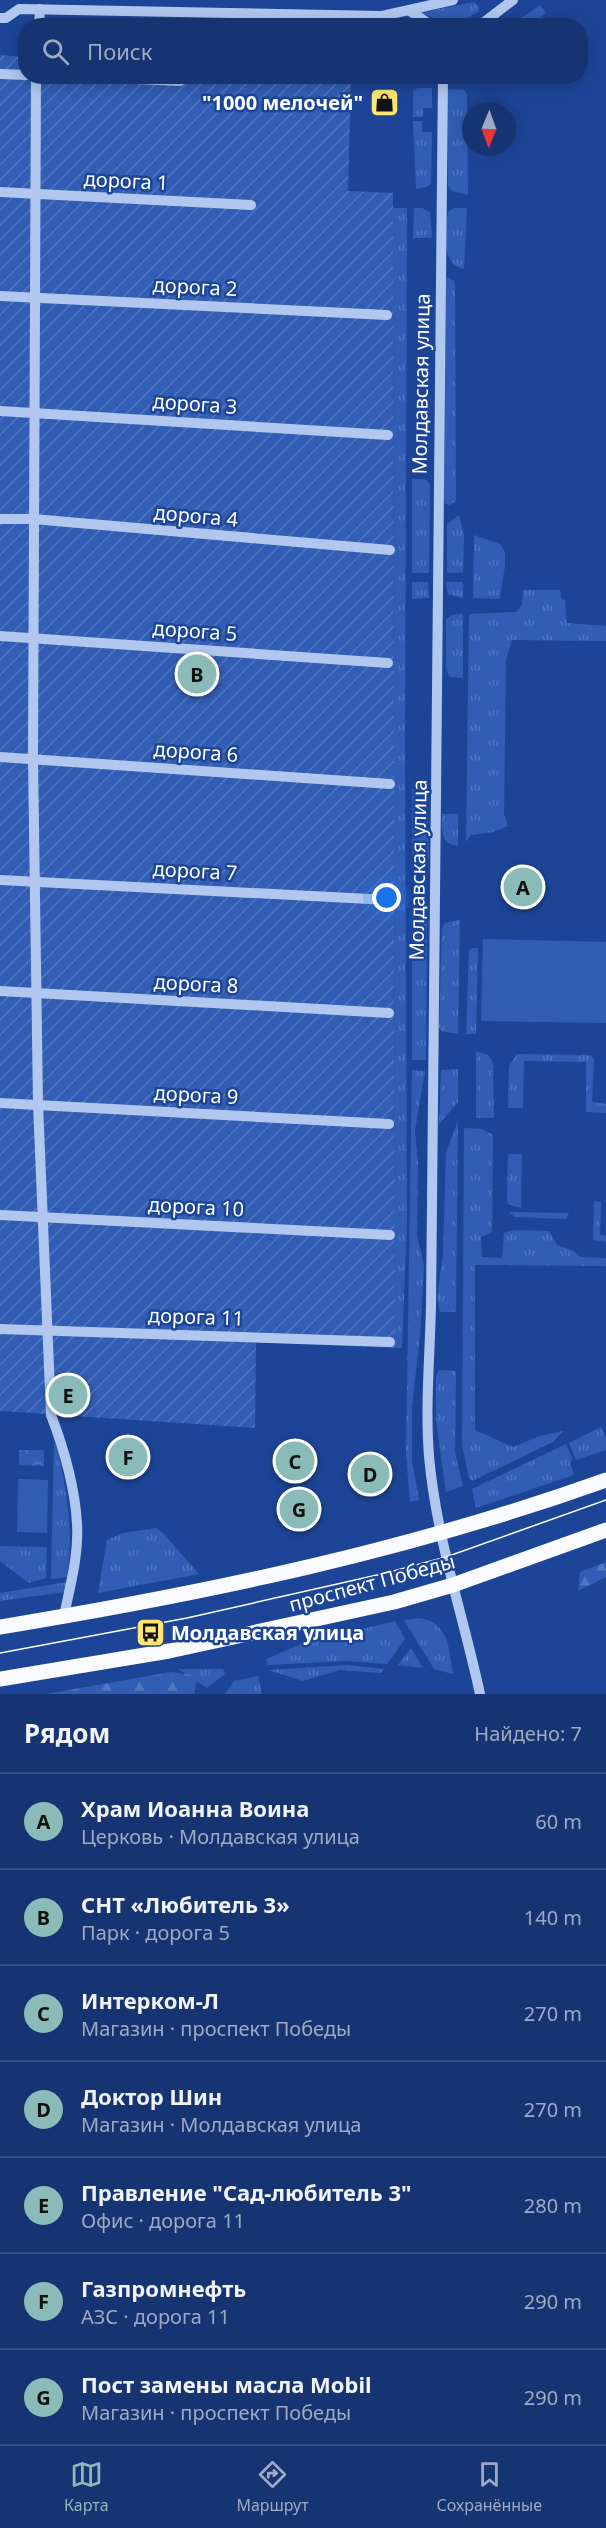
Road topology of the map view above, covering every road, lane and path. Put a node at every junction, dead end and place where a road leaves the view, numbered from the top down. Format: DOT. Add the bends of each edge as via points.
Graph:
graph roads {
  1 [pos="453,0"];
  2 [pos="513,0"];
  3 [pos="40,9"];
  4 [pos="410,11"];
  5 [pos="0,18"];
  6 [pos="39,18"];
  7 [pos="420,18"];
  8 [pos="489,18"];
  9 [pos="0,74"];
  10 [pos="18,75"];
  11 [pos="36,84"];
  12 [pos="443,84"];
  13 [pos="0,192"];
  14 [pos="35,194"];
  15 [pos="251,205"];
  16 [pos="0,296"];
  17 [pos="34,296"];
  18 [pos="387,315"];
  19 [pos="0,411"];
  20 [pos="34,411"];
  21 [pos="388,435"];
  22 [pos="0,519"];
  23 [pos="33,519"];
  24 [pos="390,550"];
  25 [pos="0,636"];
  26 [pos="35,637"];
  27 [pos="388,663"];
  28 [pos="0,757"];
  29 [pos="33,758"];
  30 [pos="390,784"];
  31 [pos="0,880"];
  32 [pos="36,881"];
  33 [pos="389,900"];
  34 [pos="0,992"];
  35 [pos="38,993"];
  36 [pos="389,1013"];
  37 [pos="0,1103"];
  38 [pos="38,1104"];
  39 [pos="389,1124"];
  40 [pos="0,1215"];
  41 [pos="42,1216"];
  42 [pos="390,1235"];
  43 [pos="0,1329"];
  44 [pos="47,1331"];
  45 [pos="390,1342"];
  46 [pos="606,1480"];
  47 [pos="606,1530"];
  48 [pos="441,1534"];
  49 [pos="453,1585"];
  50 [pos="64,1616"];
  51 [pos="0,1627"];
  52 [pos="0,1679"];
  53 [pos="480,1694"];
  1 -- 4 [label="street"];
  2 -- 8 [label="street"];
  3 -- 4 [label="street" via="382,16"];
  3 -- 5 [label="street" via="20,9"];
  3 -- 6 [label="street"];
  4 -- 7 [label="street"];
  9 -- 10 [label="street"];
  11 -- 14 [label="street"];
  12 -- 48 [label="street, Молдавская улица" via="428,1402 429,1457"];
  13 -- 14 [label="street, дорога 1"];
  14 -- 15 [label="street, дорога 1"];
  14 -- 17 [label="street"];
  16 -- 17 [label="street, дорога 2"];
  17 -- 18 [label="street, дорога 2"];
  17 -- 20 [label="street"];
  19 -- 20 [label="street, дорога 3"];
  20 -- 21 [label="street, дорога 3"];
  20 -- 23 [label="street"];
  22 -- 23 [label="street, дорога 4"];
  23 -- 24 [label="street, дорога 4"];
  23 -- 26 [label="street"];
  25 -- 26 [label="street, дорога 5"];
  26 -- 27 [label="street, дорога 5"];
  26 -- 29 [label="street"];
  28 -- 29 [label="street, дорога 6"];
  29 -- 30 [label="street, дорога 6"];
  29 -- 32 [label="street"];
  31 -- 32 [label="street, дорога 7"];
  32 -- 33 [label="street, дорога 7"];
  32 -- 35 [label="street"];
  34 -- 35 [label="street, дорога 8"];
  35 -- 36 [label="street, дорога 8"];
  35 -- 38 [label="street"];
  37 -- 38 [label="street, дорога 9"];
  38 -- 39 [label="street, дорога 9"];
  38 -- 41 [label="street"];
  40 -- 41 [label="street, дорога 10"];
  41 -- 42 [label="street, дорога 10"];
  41 -- 44 [label="street"];
  43 -- 44 [label="street, дорога 11"];
  44 -- 45 [label="street, дорога 11"];
  44 -- 50 [label="street" via="51,1415 64,1450 77,1522"];
  46 -- 48 [label="main road, проспект Победы"];
  47 -- 49 [label="main road, проспект Победы"];
  48 -- 49 [label="street, Молдавская улица"];
  48 -- 50 [label="main road, проспект Победы" via="231,1585"];
  49 -- 52 [label="main road, проспект Победы" via="268,1631"];
  49 -- 53 [label="street, Молдавская улица"];
  50 -- 51 [label="main road, проспект Победы"];
}
